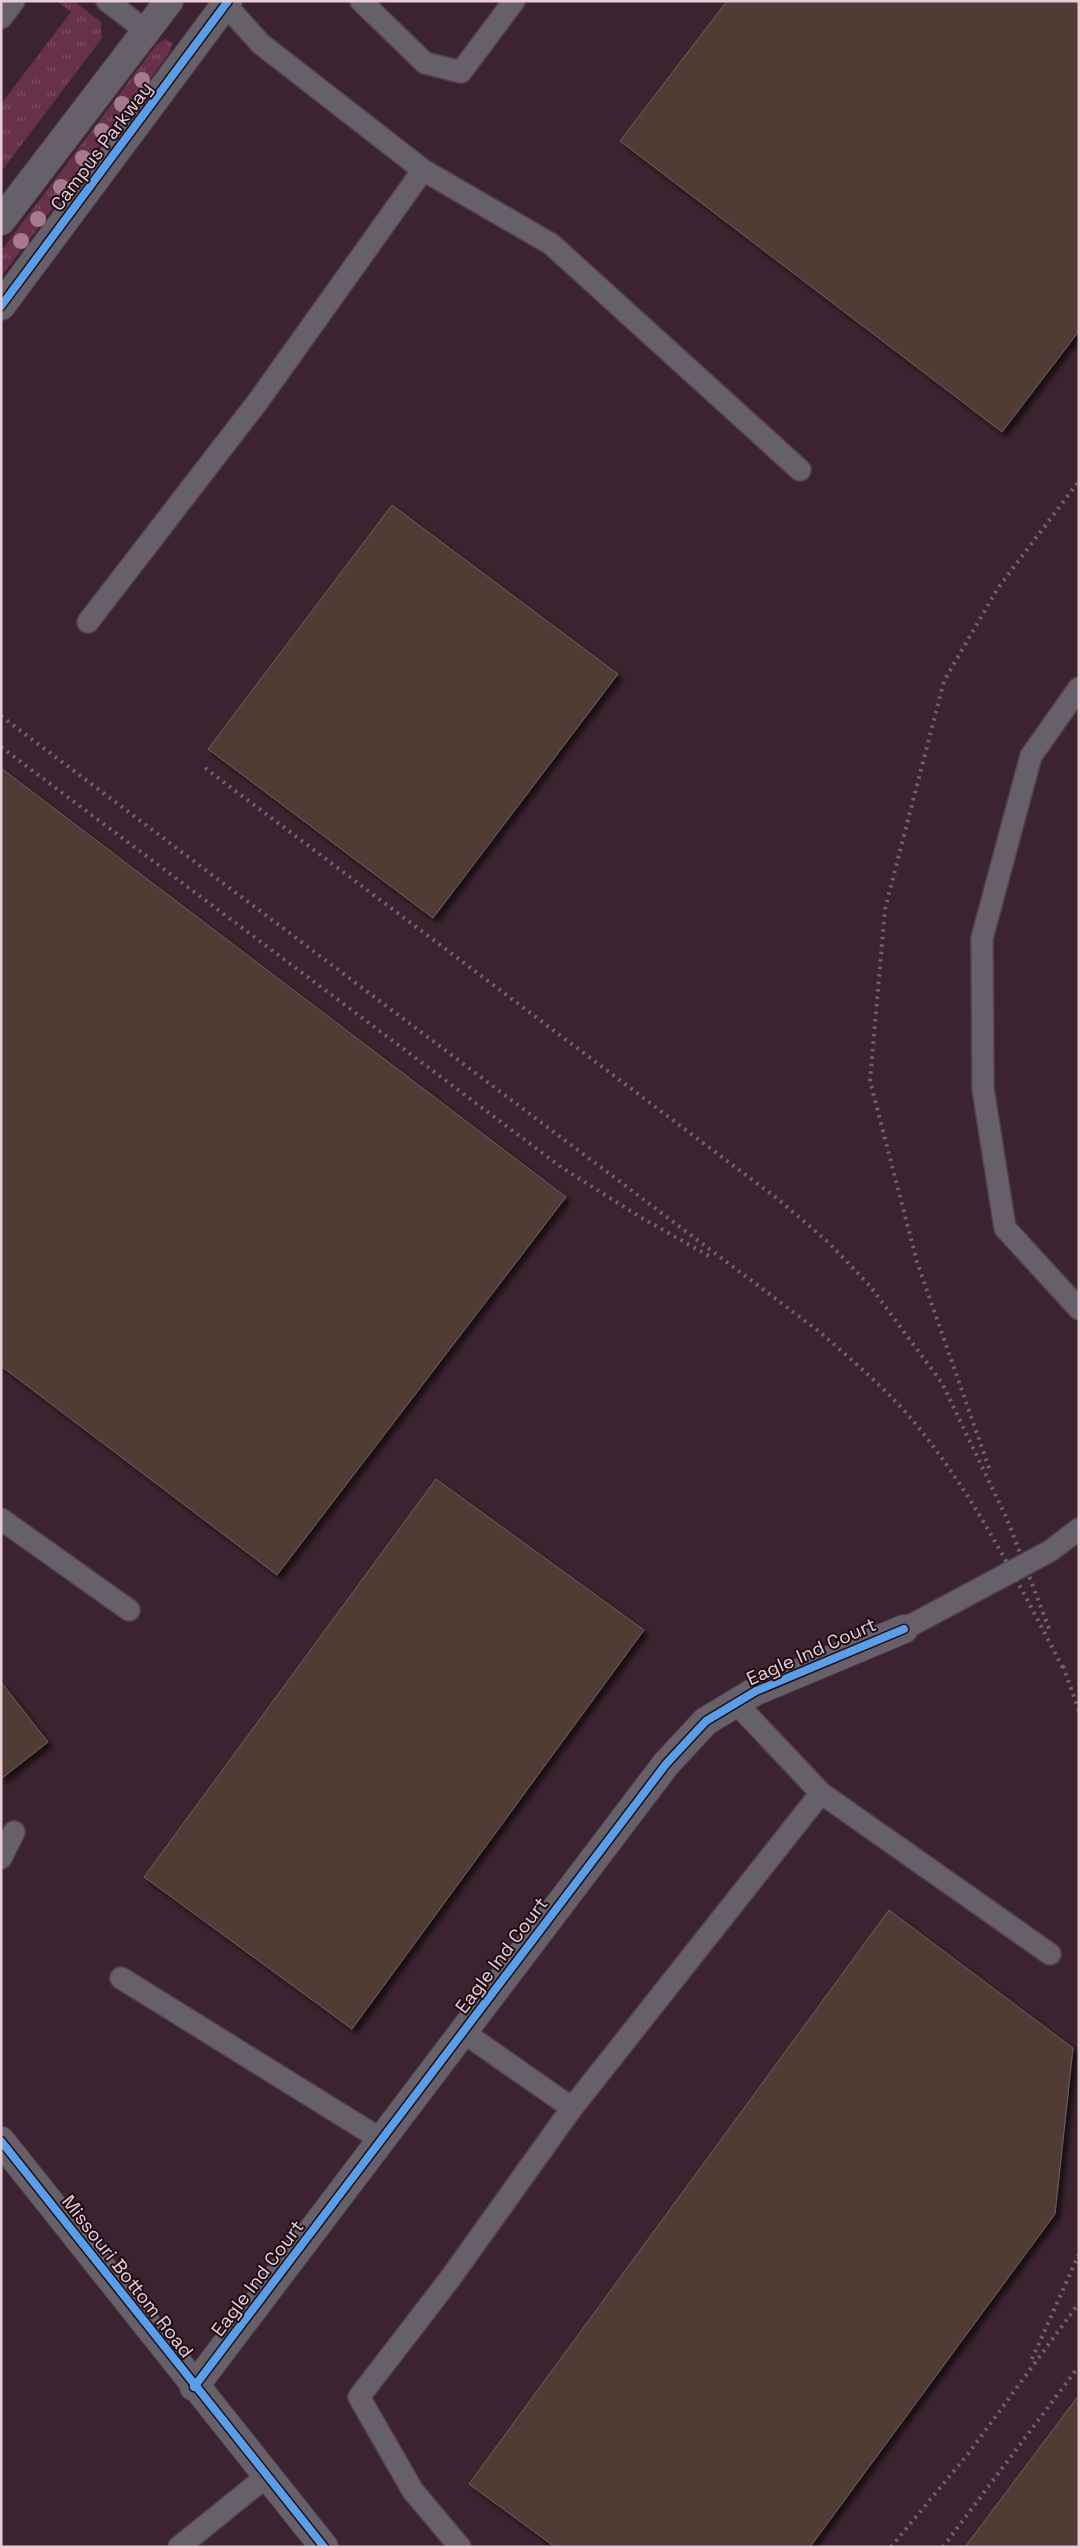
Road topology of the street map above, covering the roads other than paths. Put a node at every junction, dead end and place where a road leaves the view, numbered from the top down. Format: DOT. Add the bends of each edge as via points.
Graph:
graph roads {
  1 [pos="14,1"];
  2 [pos="107,1"];
  3 [pos="168,1"];
  4 [pos="362,1"];
  5 [pos="514,1"];
  6 [pos="225,2"];
  7 [pos="1,18"];
  8 [pos="145,30"];
  9 [pos="423,170"];
  10 [pos="1,221"];
  11 [pos="1,306"];
  12 [pos="800,470"];
  13 [pos="88,622"];
  14 [pos="1079,688"];
  15 [pos="1079,1309"];
  16 [pos="1,1519"];
  17 [pos="1079,1529"];
  18 [pos="129,1610"];
  19 [pos="904,1629"];
  20 [pos="736,1703"];
  21 [pos="821,1793"];
  22 [pos="14,1832"];
  23 [pos="1,1858"];
  24 [pos="1050,1954"];
  25 [pos="121,1978"];
  26 [pos="463,2032"];
  27 [pos="572,2108"];
  28 [pos="382,2140"];
  29 [pos="1,2141"];
  30 [pos="194,2387"];
  31 [pos="267,2476"];
  32 [pos="179,2547"];
  33 [pos="324,2547"];
  34 [pos="460,2547"];
  1 -- 7 [label="lane"];
  2 -- 8 [label="lane"];
  3 -- 8 [label="street, Campus Parkway"];
  4 -- 5 [label="lane" via="425,63 462,72"];
  6 -- 9 [label="lane" via="261,44"];
  6 -- 11 [label="street, Campus Parkway"];
  8 -- 10 [label="street, Campus Parkway"];
  9 -- 12 [label="lane" via="551,244"];
  9 -- 13 [label="lane" via="259,400"];
  14 -- 15 [label="lane" via="1031,756 982,938 983,1089 1005,1228"];
  16 -- 18 [label="lane"];
  17 -- 19 [label="lane" via="1050,1552"];
  19 -- 20 [label="street, Eagle Ind Court" via="756,1691"];
  20 -- 21 [label="lane"];
  20 -- 26 [label="street, Eagle Ind Court" via="706,1721 666,1764"];
  21 -- 24 [label="lane"];
  21 -- 27 [label="lane"];
  22 -- 23 [label="lane"];
  25 -- 28 [label="lane"];
  26 -- 27 [label="lane"];
  26 -- 28 [label="street, Eagle Ind Court"];
  27 -- 34 [label="lane" via="449,2280 359,2397 413,2491"];
  28 -- 30 [label="street, Eagle Ind Court"];
  29 -- 30 [label="street, Missouri Bottom Road"];
  30 -- 31 [label="street, Missouri Bottom Road"];
  31 -- 32 [label="lane"];
  31 -- 33 [label="street, Missouri Bottom Road"];
}
